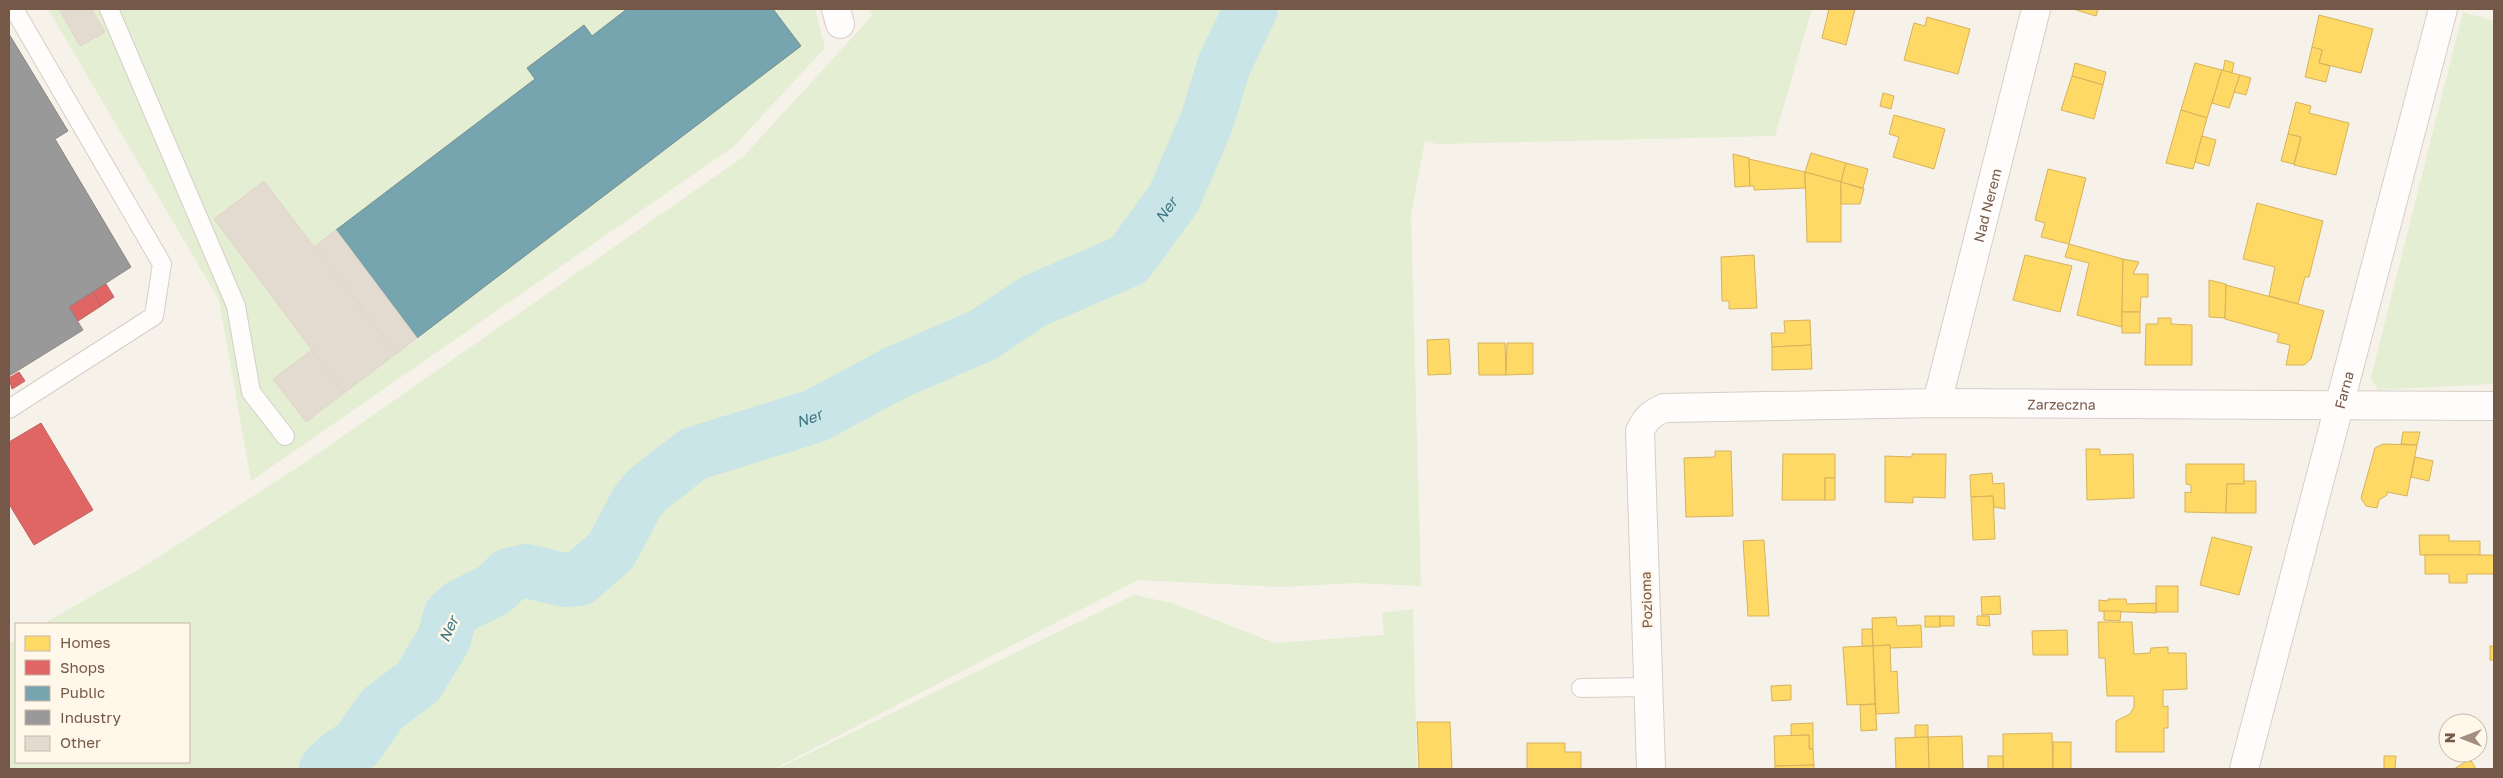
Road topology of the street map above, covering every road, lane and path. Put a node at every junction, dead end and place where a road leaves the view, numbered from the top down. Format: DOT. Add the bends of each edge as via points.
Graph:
graph roads {
  1 [pos="14,9"];
  2 [pos="109,9"];
  3 [pos="2036,9"];
  4 [pos="2443,9"];
  5 [pos="1937,403"];
  6 [pos="2494,406"];
  7 [pos="2339,407"];
  8 [pos="9,409"];
  9 [pos="1640,431"];
  10 [pos="285,436"];
  11 [pos="1649,687"];
  12 [pos="1581,688"];
  13 [pos="1651,769"];
  14 [pos="2244,769"];
  1 -- 8 [label="lane" via="162,264 154,316"];
  2 -- 10 [label="lane" via="236,306 251,392"];
  3 -- 5 [label="street, Nad Nerem"];
  4 -- 7 [label="street, Farna"];
  5 -- 7 [label="street, Zarzeczna"];
  5 -- 9 [label="street, Zarzeczna" via="1664,408 1645,420"];
  6 -- 7 [label="street, Zarzeczna"];
  7 -- 14 [label="street, Farna"];
  9 -- 11 [label="street, Pozioma"];
  11 -- 12 [label="lane"];
  11 -- 13 [label="street, Pozioma"];
}
